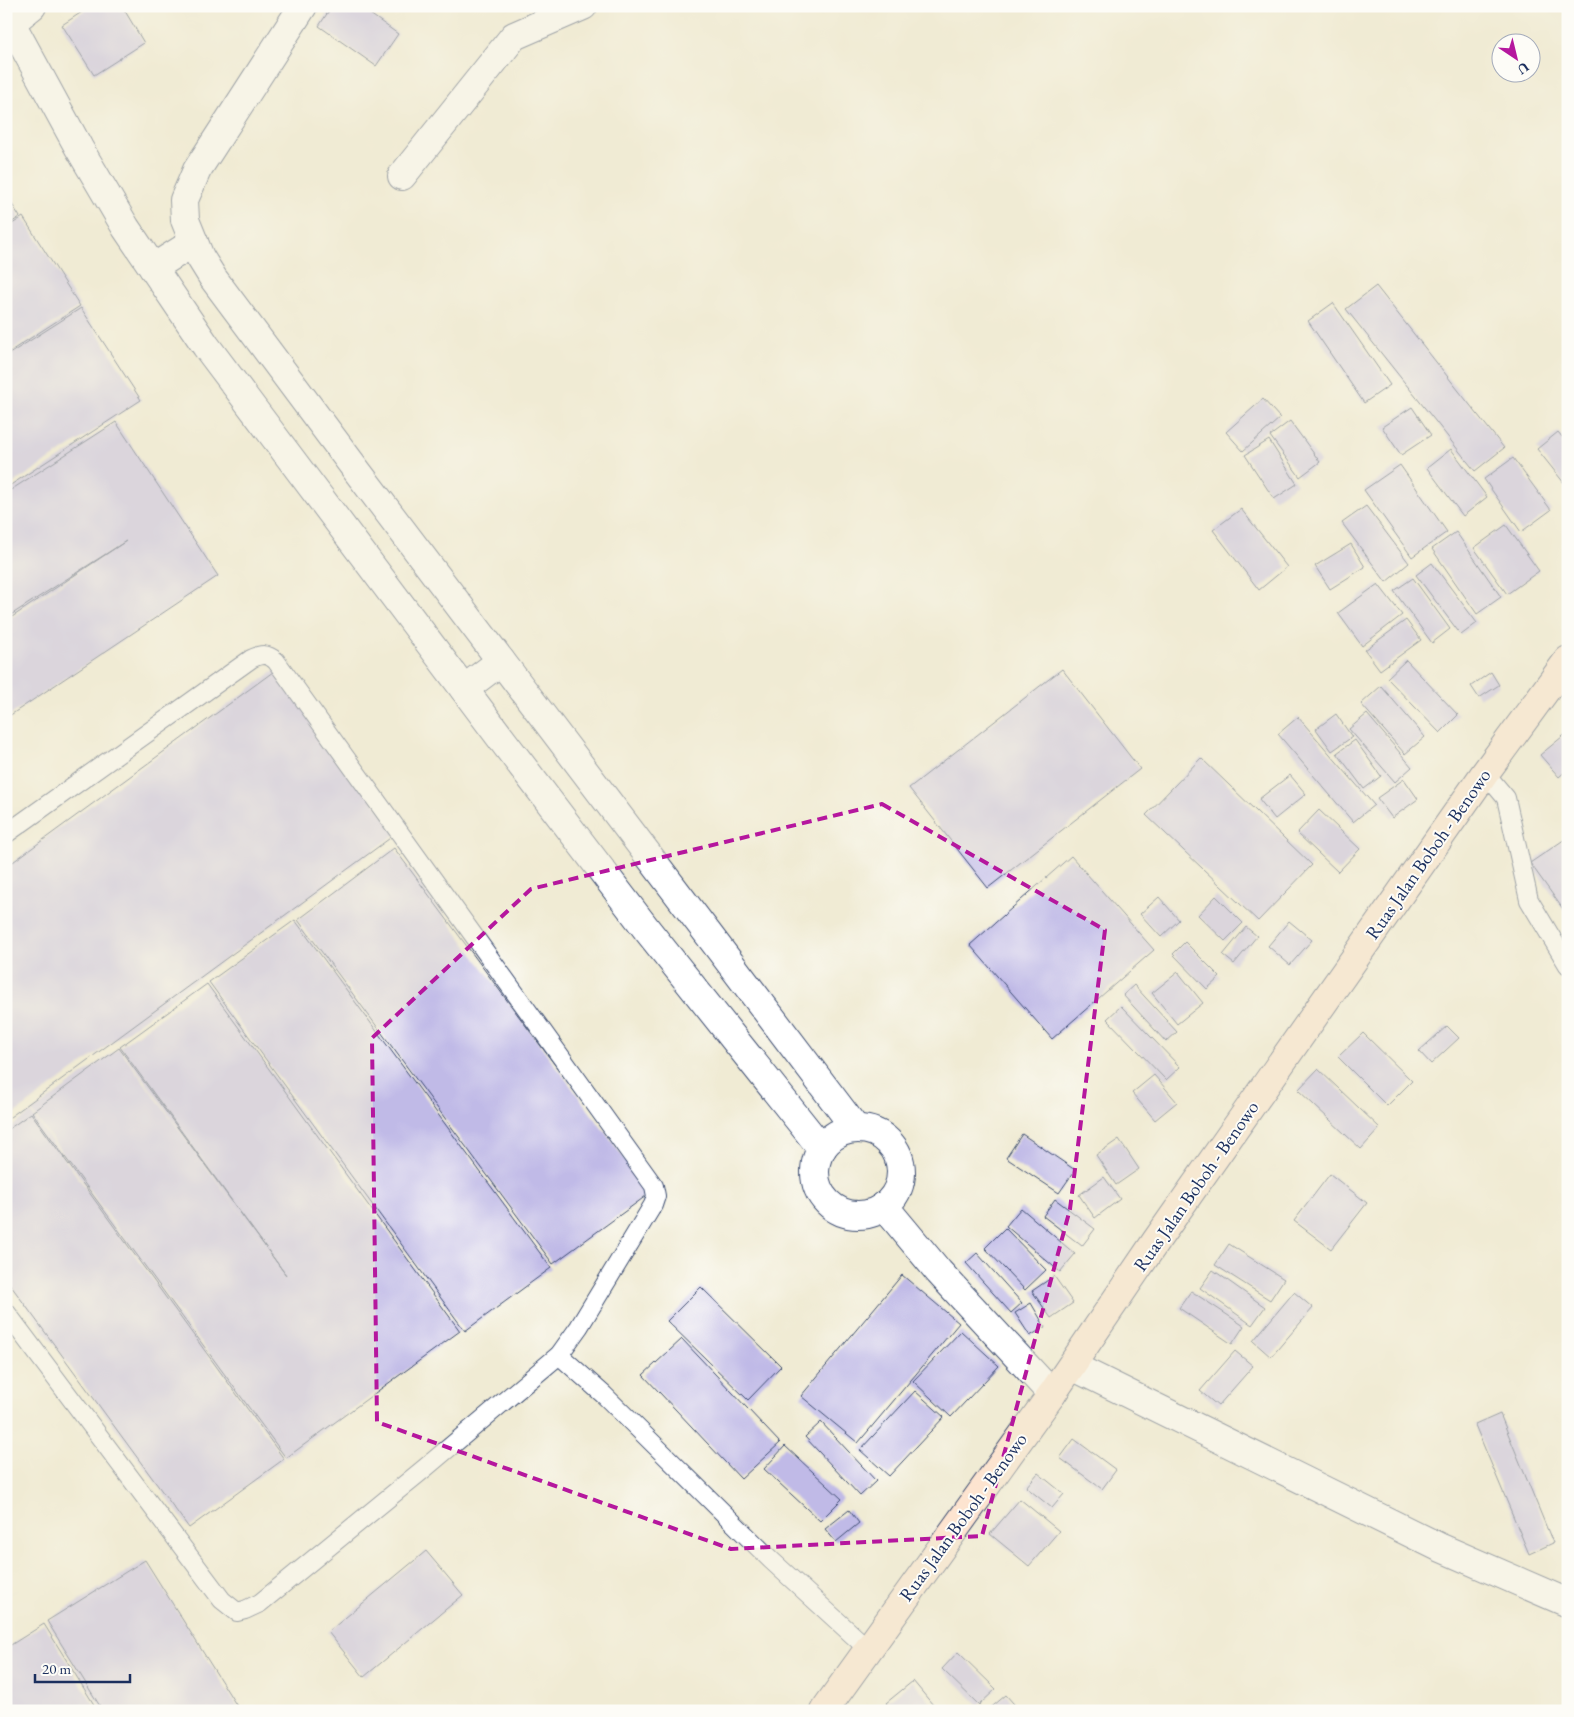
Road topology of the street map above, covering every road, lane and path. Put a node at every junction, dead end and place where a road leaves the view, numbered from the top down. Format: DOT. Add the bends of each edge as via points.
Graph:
graph roads {
  1 [pos="533,6"];
  2 [pos="583,6"];
  3 [pos="300,8"];
  4 [pos="17,14"];
  5 [pos="514,36"];
  6 [pos="402,176"];
  7 [pos="194,242"];
  8 [pos="153,268"];
  9 [pos="1568,660"];
  10 [pos="501,661"];
  11 [pos="464,689"];
  12 [pos="1485,773"];
  13 [pos="6,834"];
  14 [pos="1568,965"];
  15 [pos="856,1129"];
  16 [pos="822,1149"];
  17 [pos="884,1206"];
  18 [pos="6,1312"];
  19 [pos="559,1355"];
  20 [pos="1072,1366"];
  21 [pos="1052,1394"];
  22 [pos="1568,1603"];
  23 [pos="868,1649"];
  24 [pos="824,1711"];
  1 -- 5 [label="street"];
  2 -- 5 [label="street"];
  3 -- 7 [label="street" via="197,170 184,200 186,220"];
  4 -- 8 [label="street" via="79,148"];
  5 -- 6 [label="street"];
  7 -- 8 [label="street"];
  7 -- 10 [label="street" via="213,278"];
  8 -- 11 [label="street" via="206,346"];
  9 -- 12 [label="main road, Ruas Jalan Boboh - Benowo"];
  10 -- 11 [label="street"];
  10 -- 15 [label="street"];
  11 -- 16 [label="street" via="648,931"];
  12 -- 14 [label="lane" via="1506,798 1529,900"];
  12 -- 20 [label="main road, Ruas Jalan Boboh - Benowo" via="1156,1241"];
  13 -- 19 [label="lane" via="251,659 265,654 276,661 654,1186 656,1196 653,1205"];
  15 -- 16 [label="street" via="830,1139"];
  15 -- 17 [label="street" via="872,1130 886,1138 896,1150 901,1180 895,1195"];
  16 -- 17 [label="street" via="816,1165 816,1182 823,1197 836,1208 852,1214 869,1214"];
  17 -- 21 [label="street"];
  18 -- 19 [label="lane" via="222,1600 237,1612 260,1603"];
  19 -- 23 [label="lane" via="604,1394 771,1560"];
  20 -- 21 [label="main road, Ruas Jalan Boboh - Benowo"];
  20 -- 22 [label="street" via="1439,1547"];
  21 -- 23 [label="main road, Ruas Jalan Boboh - Benowo"];
  23 -- 24 [label="main road, Ruas Jalan Boboh - Benowo"];
}
